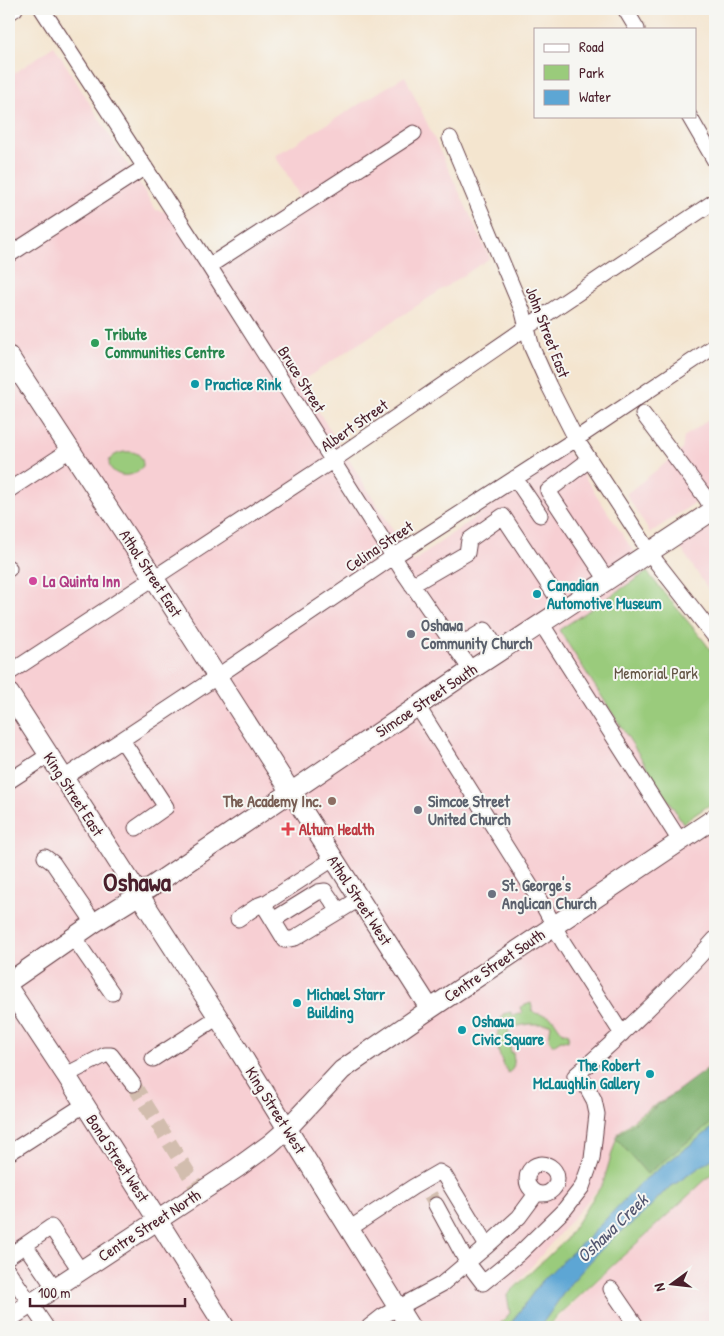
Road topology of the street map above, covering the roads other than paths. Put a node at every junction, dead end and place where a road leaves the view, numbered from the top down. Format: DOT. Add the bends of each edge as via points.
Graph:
graph roads {
  1 [pos="15,9"];
  2 [pos="42,9"];
  3 [pos="625,9"];
  4 [pos="9,13"];
  5 [pos="636,28"];
  6 [pos="690,118"];
  7 [pos="414,133"];
  8 [pos="450,138"];
  9 [pos="715,161"];
  10 [pos="145,167"];
  11 [pos="715,201"];
  12 [pos="9,255"];
  13 [pos="209,266"];
  14 [pos="527,327"];
  15 [pos="715,346"];
  16 [pos="9,356"];
  17 [pos="643,414"];
  18 [pos="576,439"];
  19 [pos="70,450"];
  20 [pos="590,460"];
  21 [pos="332,461"];
  22 [pos="515,478"];
  23 [pos="9,490"];
  24 [pos="490,494"];
  25 [pos="714,509"];
  26 [pos="540,515"];
  27 [pos="503,516"];
  28 [pos="649,552"];
  29 [pos="393,557"];
  30 [pos="154,578"];
  31 [pos="607,580"];
  32 [pos="412,585"];
  33 [pos="564,608"];
  34 [pos="541,623"];
  35 [pos="715,637"];
  36 [pos="454,644"];
  37 [pos="499,651"];
  38 [pos="471,670"];
  39 [pos="9,673"];
  40 [pos="217,676"];
  41 [pos="9,693"];
  42 [pos="418,707"];
  43 [pos="122,740"];
  44 [pos="49,755"];
  45 [pos="64,778"];
  46 [pos="9,781"];
  47 [pos="290,792"];
  48 [pos="715,818"];
  49 [pos="136,828"];
  50 [pos="680,842"];
  51 [pos="45,857"];
  52 [pos="333,859"];
  53 [pos="139,895"];
  54 [pos="359,898"];
  55 [pos="262,904"];
  56 [pos="339,911"];
  57 [pos="238,919"];
  58 [pos="273,920"];
  59 [pos="94,923"];
  60 [pos="554,925"];
  61 [pos="74,938"];
  62 [pos="715,939"];
  63 [pos="9,982"];
  64 [pos="9,989"];
  65 [pos="112,993"];
  66 [pos="430,1009"];
  67 [pos="218,1017"];
  68 [pos="622,1034"];
  69 [pos="153,1059"];
  70 [pos="66,1075"];
  71 [pos="134,1084"];
  72 [pos="84,1105"];
  73 [pos="287,1129"];
  74 [pos="9,1153"];
  75 [pos="429,1194"];
  76 [pos="536,1194"];
  77 [pos="158,1219"];
  78 [pos="349,1229"];
  79 [pos="25,1245"];
  80 [pos="487,1246"];
  81 [pos="9,1256"];
  82 [pos="468,1261"];
  83 [pos="80,1270"];
  84 [pos="9,1272"];
  85 [pos="54,1287"];
  86 [pos="611,1288"];
  87 [pos="30,1303"];
  88 [pos="397,1308"];
  89 [pos="9,1318"];
  90 [pos="46,1327"];
  91 [pos="225,1327"];
  92 [pos="369,1327"];
  93 [pos="384,1327"];
  94 [pos="410,1327"];
  95 [pos="637,1327"];
  1 -- 4 [label="street"];
  2 -- 10 [label="street, Bruce Street"];
  3 -- 5 [label="street"];
  6 -- 9 [label="street"];
  7 -- 13 [label="street"];
  8 -- 14 [label="street, John Street East"];
  10 -- 12 [label="street"];
  10 -- 13 [label="street, Bruce Street"];
  11 -- 14 [label="street, Albert Street"];
  13 -- 21 [label="street, Bruce Street"];
  14 -- 18 [label="street, John Street East" via="532,348"];
  14 -- 21 [label="street, Albert Street"];
  15 -- 18 [label="street, Celina Street"];
  16 -- 19 [label="main road, Athol Street East"];
  17 -- 25 [label="street"];
  18 -- 20 [label="street, John Street East"];
  18 -- 22 [label="street, Celina Street"];
  19 -- 23 [label="street"];
  19 -- 30 [label="main road, Athol Street East"];
  20 -- 28 [label="street, John Street East"];
  20 -- 31 [label="street" via="548,491"];
  21 -- 29 [label="street, Bruce Street"];
  21 -- 30 [label="street, Albert Street"];
  22 -- 24 [label="street, Celina Street"];
  22 -- 26 [label="street"];
  24 -- 27 [label="street"];
  24 -- 29 [label="street, Celina Street"];
  25 -- 28 [label="main road, Simcoe Street South"];
  27 -- 32 [label="street" via="468,540 467,552"];
  27 -- 33 [label="street"];
  28 -- 31 [label="main road, Simcoe Street South"];
  28 -- 35 [label="street, John Street East"];
  29 -- 32 [label="street, Bruce Street"];
  29 -- 40 [label="street, Celina Street"];
  30 -- 39 [label="street, Albert Street"];
  30 -- 40 [label="main road, Athol Street East"];
  31 -- 33 [label="main road, Simcoe Street South"];
  32 -- 36 [label="street, Bruce Street"];
  33 -- 34 [label="main road, Simcoe Street South"];
  34 -- 37 [label="main road, Simcoe Street South"];
  34 -- 50 [label="street"];
  36 -- 37 [label="street" via="467,641 485,630"];
  36 -- 38 [label="street, Bruce Street"];
  37 -- 38 [label="main road, Simcoe Street South"];
  38 -- 42 [label="main road, Simcoe Street South"];
  40 -- 43 [label="street, Celina Street"];
  40 -- 47 [label="main road, Athol Street East"];
  41 -- 44 [label="main road, King Street East"];
  42 -- 47 [label="main road, Simcoe Street South"];
  42 -- 60 [label="street"];
  43 -- 45 [label="street, Celina Street"];
  43 -- 49 [label="street" via="166,807"];
  44 -- 45 [label="main road, King Street East"];
  44 -- 46 [label="street"];
  45 -- 53 [label="main road, King Street East"];
  47 -- 52 [label="main road, Athol Street West"];
  47 -- 53 [label="main road, Simcoe Street South"];
  48 -- 50 [label="main road, Centre Street South"];
  50 -- 60 [label="main road, Centre Street South"];
  51 -- 59 [label="street" via="54,863"];
  52 -- 54 [label="main road, Athol Street West"];
  52 -- 55 [label="street"];
  53 -- 59 [label="main road, Simcoe Street South"];
  53 -- 67 [label="main road, King Street West"];
  54 -- 56 [label="street"];
  54 -- 66 [label="main road, Athol Street West"];
  55 -- 57 [label="street"];
  55 -- 58 [label="street"];
  56 -- 58 [label="street" via="325,891 318,892"];
  56 -- 58 [label="street" via="295,938 285,940"];
  59 -- 61 [label="main road, Simcoe Street South"];
  60 -- 66 [label="main road, Centre Street South"];
  60 -- 68 [label="street"];
  61 -- 63 [label="main road, Simcoe Street South"];
  61 -- 65 [label="street"];
  62 -- 68 [label="street" via="670,989"];
  64 -- 70 [label="main road, Bond Street West"];
  66 -- 73 [label="main road, Centre Street South" via="342,1070"];
  67 -- 69 [label="street"];
  67 -- 73 [label="main road, King Street West"];
  68 -- 82 [label="street" via="577,1074 594,1100 597,1114 592,1160 582,1187 520,1254 484,1282"];
  70 -- 71 [label="street" via="111,1055"];
  70 -- 72 [label="main road, Bond Street West"];
  72 -- 74 [label="street"];
  72 -- 77 [label="main road, Bond Street West"];
  73 -- 77 [label="main road, Centre Street North" via="237,1168"];
  73 -- 78 [label="main road, King Street West"];
  75 -- 78 [label="street"];
  75 -- 80 [label="street" via="439,1172 444,1174"];
  75 -- 82 [label="street"];
  76 -- 80 [label="street" via="519,1217"];
  77 -- 83 [label="main road, Centre Street North"];
  77 -- 91 [label="main road, Bond Street West"];
  78 -- 88 [label="main road, King Street West"];
  79 -- 81 [label="street"];
  79 -- 83 [label="street" via="51,1227"];
  79 -- 85 [label="street"];
  80 -- 82 [label="street"];
  82 -- 88 [label="street" via="442,1284"];
  83 -- 85 [label="main road, Centre Street North"];
  84 -- 87 [label="street"];
  85 -- 87 [label="main road, Centre Street North"];
  86 -- 95 [label="street"];
  87 -- 89 [label="main road, Centre Street North"];
  87 -- 90 [label="street"];
  88 -- 92 [label="street"];
  88 -- 93 [label="street"];
  88 -- 94 [label="main road, King Street West"];
}
